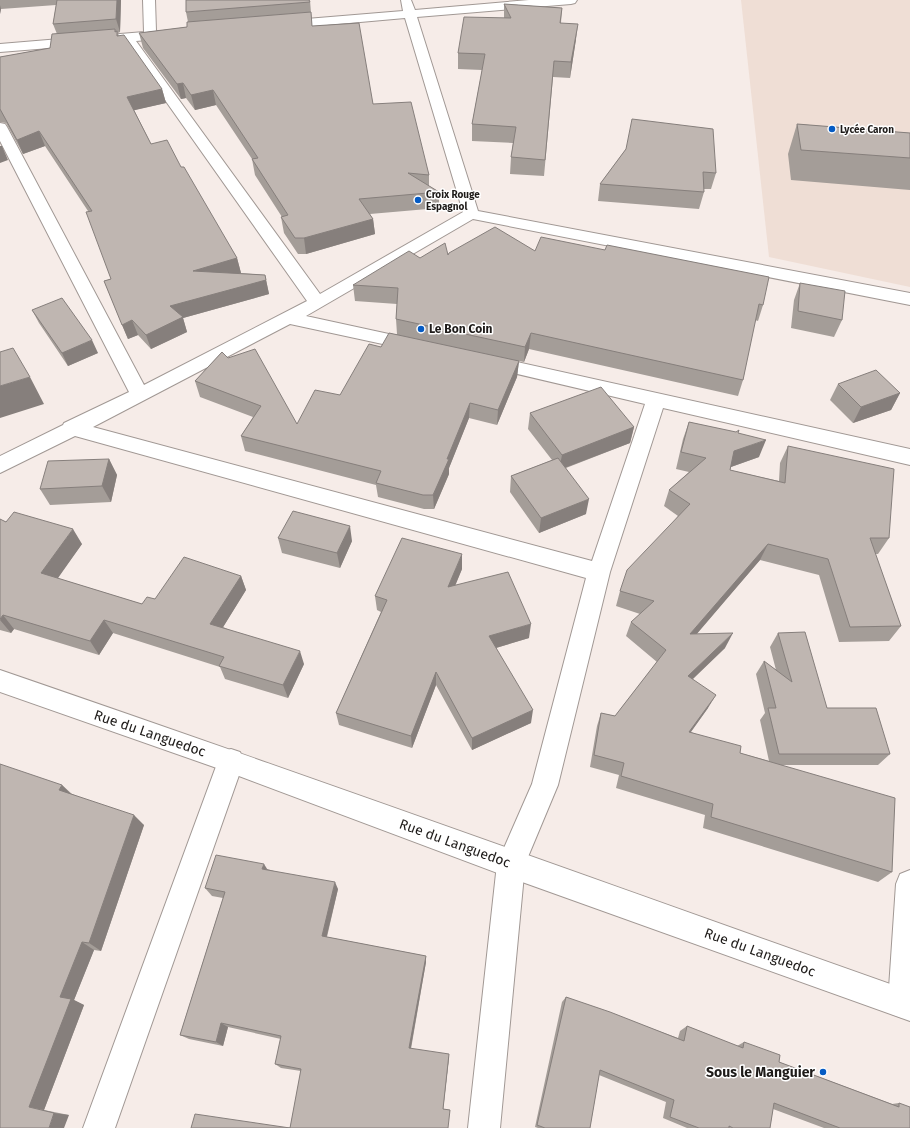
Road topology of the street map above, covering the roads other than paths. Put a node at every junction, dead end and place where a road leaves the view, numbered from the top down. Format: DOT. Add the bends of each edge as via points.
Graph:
graph roads {
  1 [pos="149,0"];
  2 [pos="406,0"];
  3 [pos="571,0"];
  4 [pos="411,14"];
  5 [pos="269,26"];
  6 [pos="182,33"];
  7 [pos="150,36"];
  8 [pos="127,37"];
  9 [pos="0,48"];
  10 [pos="0,127"];
  11 [pos="471,214"];
  12 [pos="910,299"];
  13 [pos="317,303"];
  14 [pos="287,318"];
  15 [pos="433,349"];
  16 [pos="472,358"];
  17 [pos="140,395"];
  18 [pos="656,400"];
  19 [pos="71,428"];
  20 [pos="910,457"];
  21 [pos="0,465"];
  22 [pos="599,572"];
  23 [pos="0,681"];
  24 [pos="231,761"];
  25 [pos="511,864"];
  26 [pos="910,884"];
  27 [pos="907,1004"];
  28 [pos="99,1128"];
  29 [pos="484,1128"];
  1 -- 7 [label="street"];
  2 -- 4 [label="street"];
  3 -- 4 [label="street"];
  4 -- 5 [label="street"];
  4 -- 11 [label="street"];
  6 -- 7 [label="street"];
  7 -- 8 [label="street"];
  8 -- 9 [label="street"];
  8 -- 13 [label="street"];
  10 -- 17 [label="street"];
  11 -- 12 [label="street"];
  11 -- 13 [label="street"];
  13 -- 14 [label="street"];
  14 -- 15 [label="street"];
  14 -- 17 [label="street"];
  16 -- 18 [label="street"];
  17 -- 19 [label="street"];
  18 -- 20 [label="street"];
  18 -- 22 [label="street"];
  19 -- 21 [label="street"];
  19 -- 22 [label="street"];
  22 -- 25 [label="street" via="545,785"];
  23 -- 24 [label="street, Rue du Languedoc"];
  24 -- 25 [label="street, Rue du Languedoc"];
  24 -- 28 [label="street"];
  25 -- 27 [label="street, Rue du Languedoc"];
  25 -- 29 [label="street"];
  26 -- 27 [label="street"];
}
